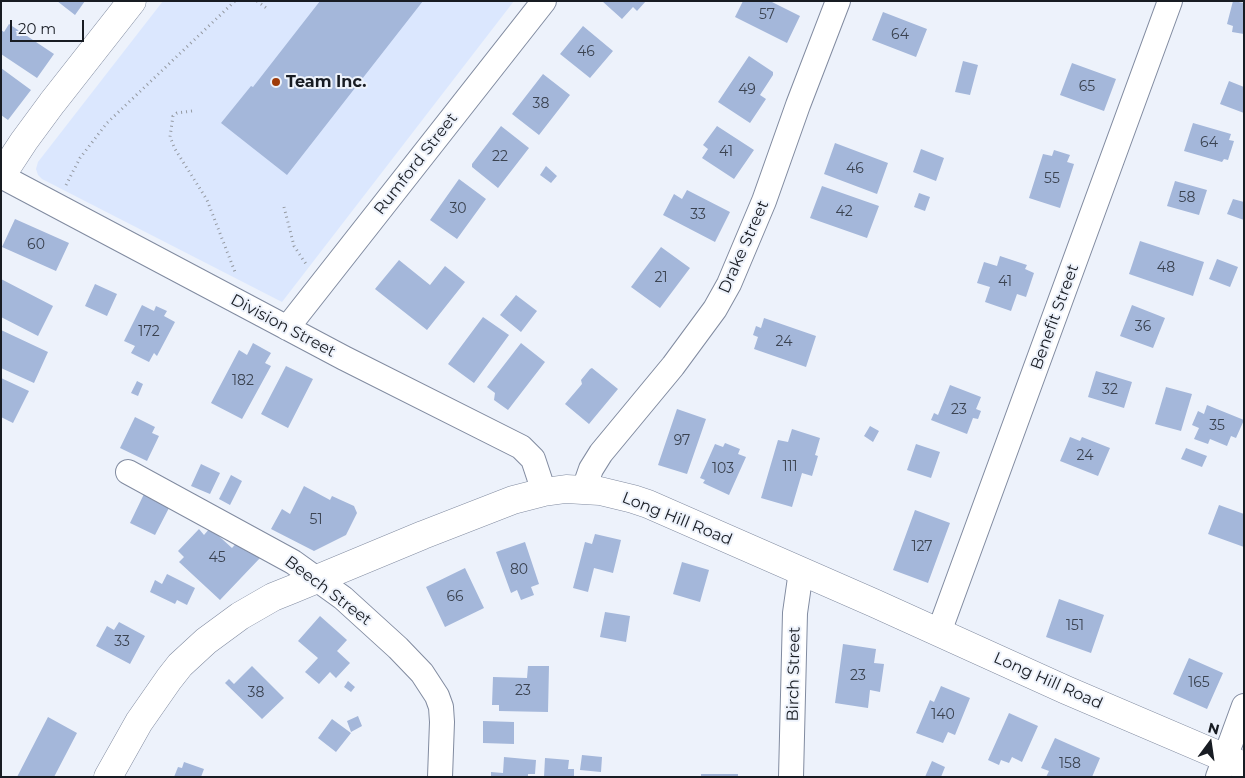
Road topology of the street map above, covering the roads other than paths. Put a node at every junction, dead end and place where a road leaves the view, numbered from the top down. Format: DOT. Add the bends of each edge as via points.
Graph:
graph roads {
  1 [pos="132,1"];
  2 [pos="544,1"];
  3 [pos="838,1"];
  4 [pos="1170,1"];
  5 [pos="1,176"];
  6 [pos="287,328"];
  7 [pos="128,472"];
  8 [pos="584,489"];
  9 [pos="544,492"];
  10 [pos="801,571"];
  11 [pos="317,578"];
  12 [pos="939,632"];
  13 [pos="1244,706"];
  14 [pos="1229,767"];
  15 [pos="108,777"];
  16 [pos="440,777"];
  17 [pos="791,777"];
  1 -- 5 [label="main road" via="52,103"];
  2 -- 6 [label="street, Rumford Street"];
  3 -- 8 [label="street, Drake Street" via="764,201 729,284 715,309 673,366 601,453"];
  4 -- 12 [label="street, Benefit Street"];
  5 -- 6 [label="street, Division Street"];
  6 -- 9 [label="street, Division Street" via="521,447 532,459"];
  7 -- 11 [label="street, Beech Street" via="269,548"];
  8 -- 9 [label="main road, Long Hill Road"];
  8 -- 10 [label="main road, Long Hill Road" via="633,498"];
  9 -- 11 [label="main road, Long Hill Road" via="513,500"];
  10 -- 12 [label="main road, Long Hill Road"];
  10 -- 17 [label="street, Birch Street" via="795,613"];
  11 -- 15 [label="main road, Long Hill Road" via="240,616 191,654 154,698"];
  11 -- 16 [label="street, Beech Street" via="366,618 431,684 441,707"];
  12 -- 14 [label="main road, Long Hill Road"];
  13 -- 14 [label="street"];
}
